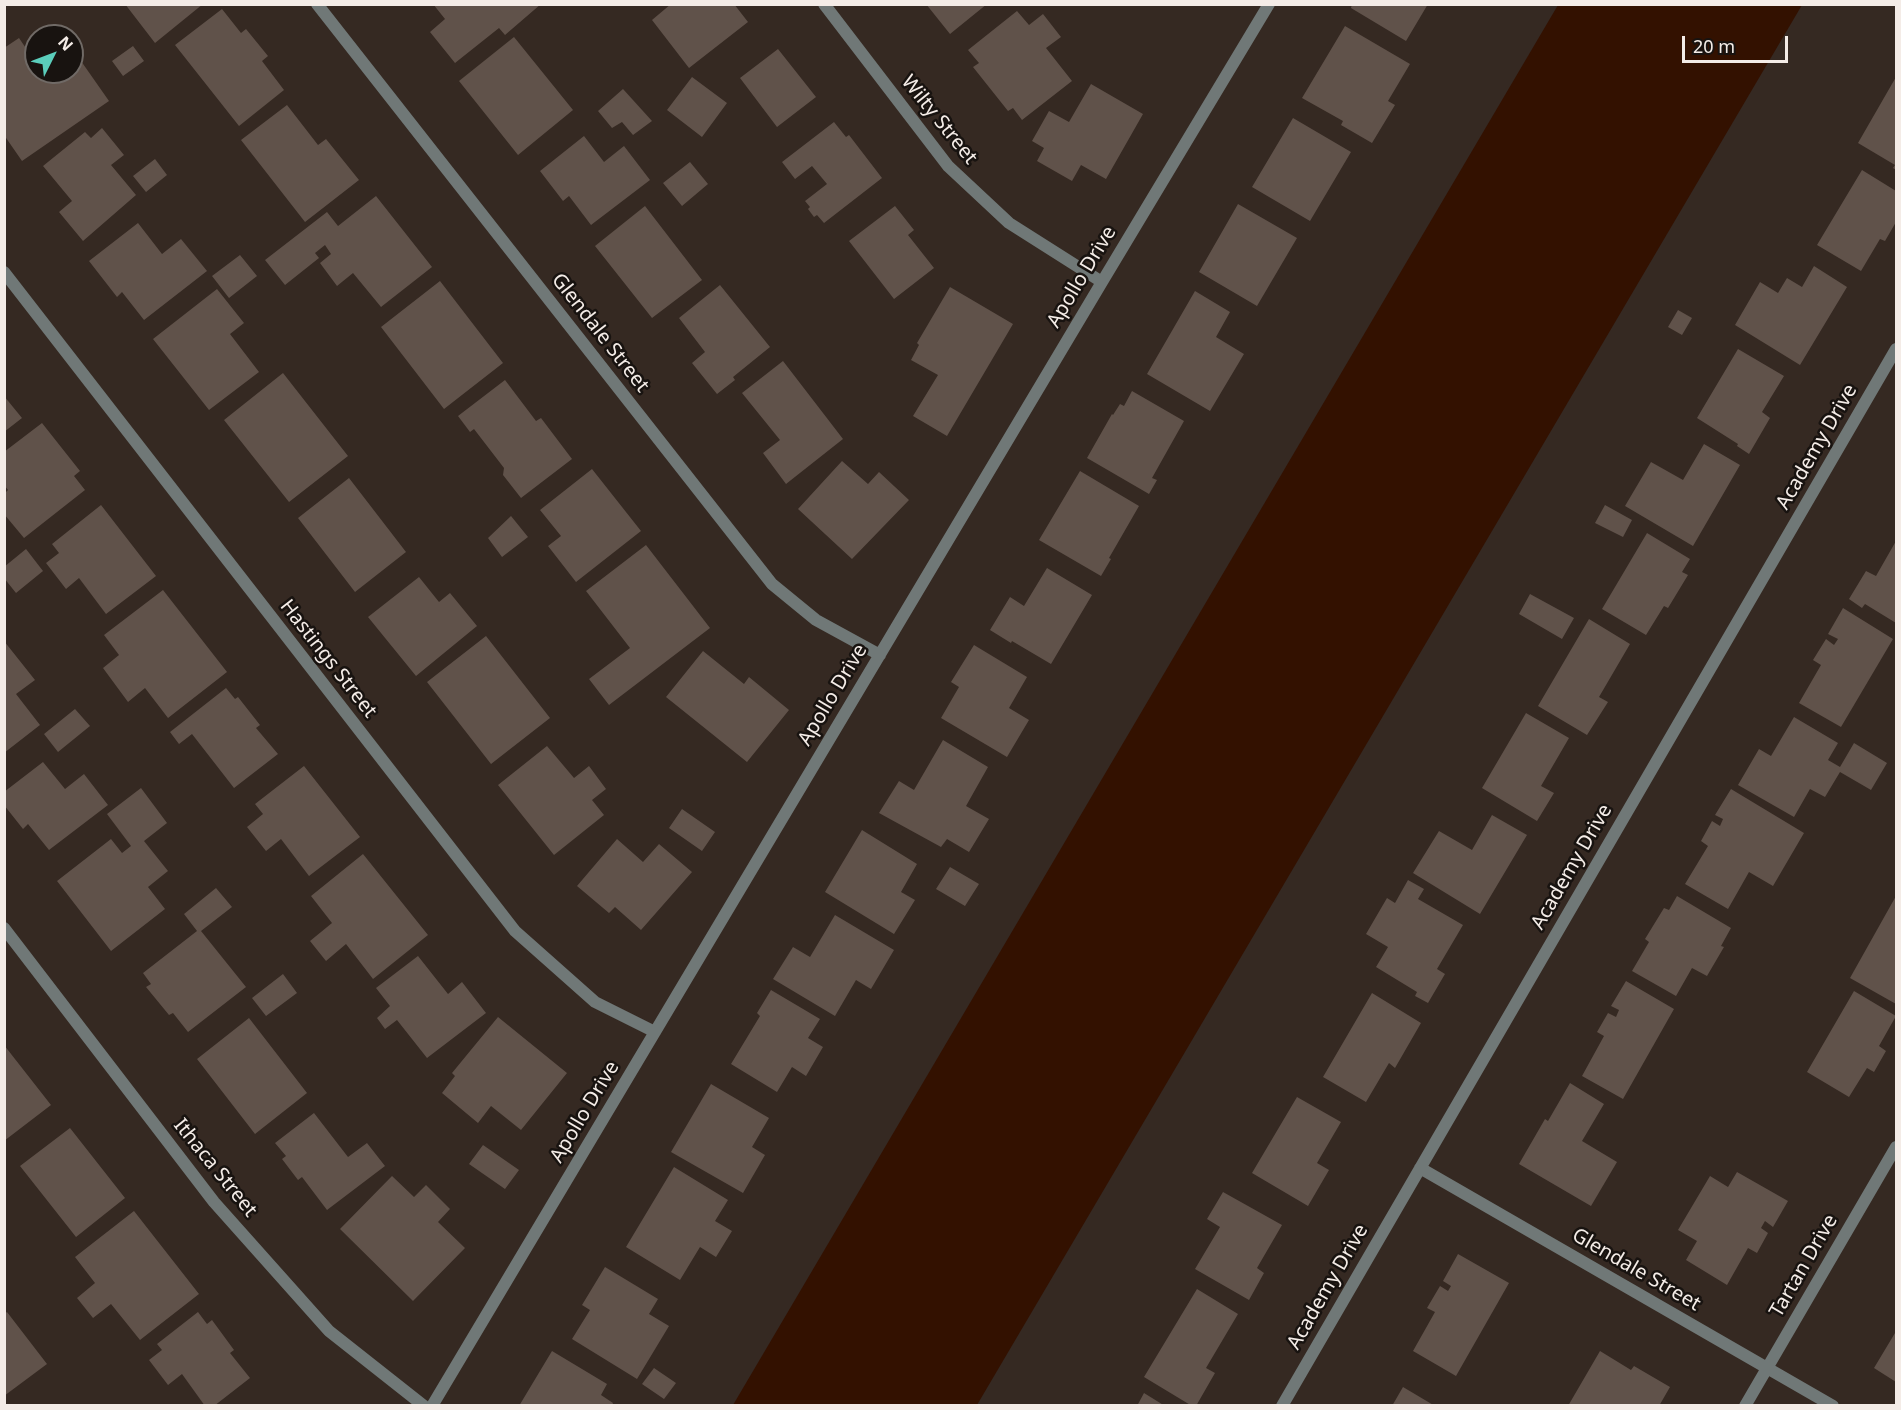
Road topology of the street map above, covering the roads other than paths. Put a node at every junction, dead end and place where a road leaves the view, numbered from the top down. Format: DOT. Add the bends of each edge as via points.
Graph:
graph roads {
  1 [pos="317,4"];
  2 [pos="824,4"];
  3 [pos="1269,4"];
  4 [pos="4,272"];
  5 [pos="1102,282"];
  6 [pos="1896,349"];
  7 [pos="880,655"];
  8 [pos="4,928"];
  9 [pos="655,1032"];
  10 [pos="1896,1147"];
  11 [pos="1420,1168"];
  12 [pos="1767,1368"];
  13 [pos="424,1406"];
  14 [pos="432,1406"];
  15 [pos="1282,1406"];
  16 [pos="1745,1406"];
  17 [pos="1833,1406"];
  1 -- 7 [label="street, Glendale Street" via="772,584 816,620"];
  2 -- 5 [label="street, Wilty Street" via="948,166 1009,223"];
  3 -- 5 [label="street, Apollo Drive"];
  4 -- 9 [label="street, Hastings Street" via="515,931 595,1002"];
  5 -- 7 [label="street, Apollo Drive"];
  6 -- 11 [label="street, Academy Drive"];
  7 -- 9 [label="street, Apollo Drive"];
  8 -- 13 [label="street, Ithaca Street" via="214,1202 329,1331"];
  9 -- 14 [label="street, Apollo Drive"];
  10 -- 12 [label="street, Tartan Drive"];
  11 -- 12 [label="street, Glendale Street"];
  11 -- 15 [label="street, Academy Drive"];
  12 -- 16 [label="street, Tartan Drive"];
  12 -- 17 [label="street, Glendale Street"];
}
